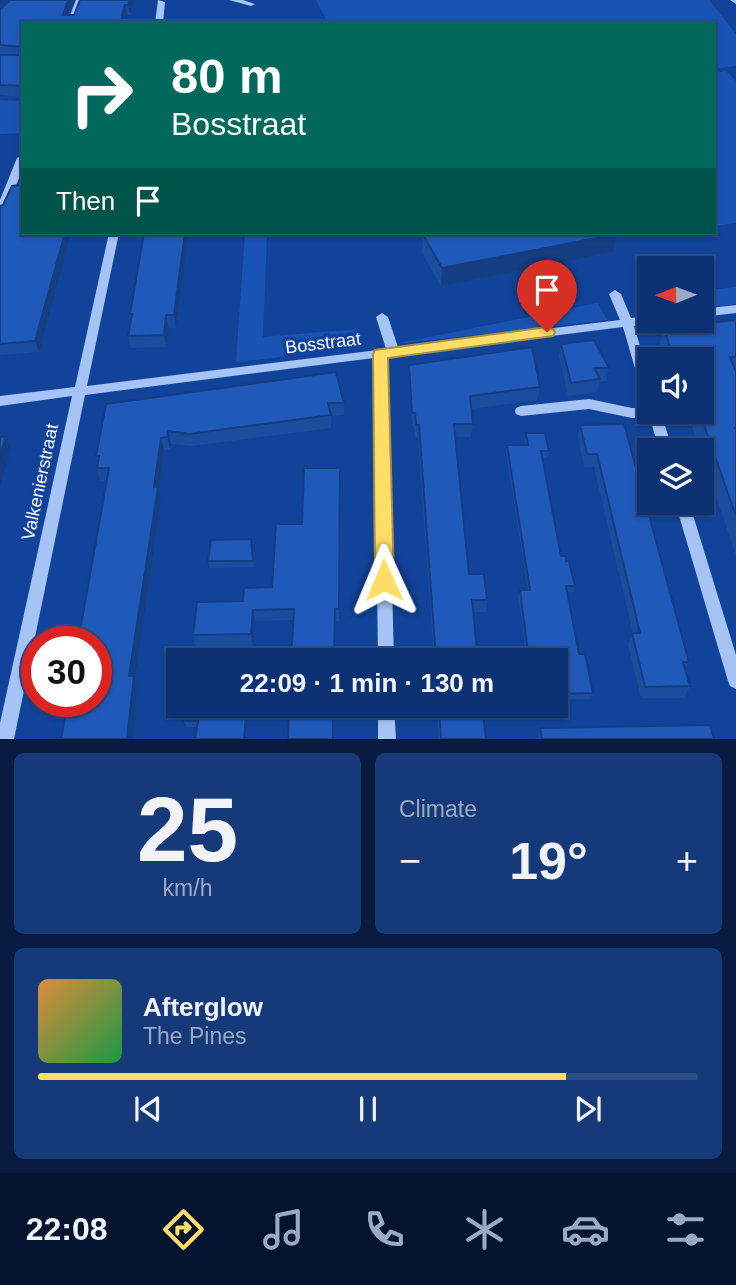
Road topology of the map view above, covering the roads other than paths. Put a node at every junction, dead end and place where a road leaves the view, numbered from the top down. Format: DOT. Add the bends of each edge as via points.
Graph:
graph roads {
  1 [pos="80,0"];
  2 [pos="233,0"];
  3 [pos="163,1"];
  4 [pos="251,4"];
  5 [pos="72,21"];
  6 [pos="159,21"];
  7 [pos="21,160"];
  8 [pos="5,188"];
  9 [pos="0,213"];
  10 [pos="114,235"];
  11 [pos="615,294"];
  12 [pos="736,309"];
  13 [pos="714,312"];
  14 [pos="382,317"];
  15 [pos="637,322"];
  16 [pos="627,323"];
  17 [pos="387,353"];
  18 [pos="637,356"];
  19 [pos="80,390"];
  20 [pos="0,401"];
  21 [pos="522,411"];
  22 [pos="637,413"];
  23 [pos="686,515"];
  24 [pos="386,648"];
  25 [pos="736,681"];
  26 [pos="386,718"];
  27 [pos="5,739"];
  28 [pos="387,739"];
  1 -- 5 [label="lane"];
  2 -- 4 [label="street"];
  3 -- 6 [label="street"];
  7 -- 8 [label="street"];
  8 -- 9 [label="street"];
  10 -- 19 [label="street, Valkenierstraat"];
  11 -- 16 [label="street"];
  12 -- 13 [label="street"];
  14 -- 17 [label="street"];
  15 -- 16 [label="street, Bosstraat"];
  16 -- 17 [label="street, Bosstraat"];
  16 -- 18 [label="street"];
  17 -- 19 [label="street, Bosstraat"];
  17 -- 24 [label="street"];
  19 -- 20 [label="street, Bosstraat"];
  19 -- 27 [label="street, Valkenierstraat"];
  21 -- 22 [label="street" via="589,404"];
  23 -- 25 [label="street"];
  26 -- 28 [label="street"];
}
